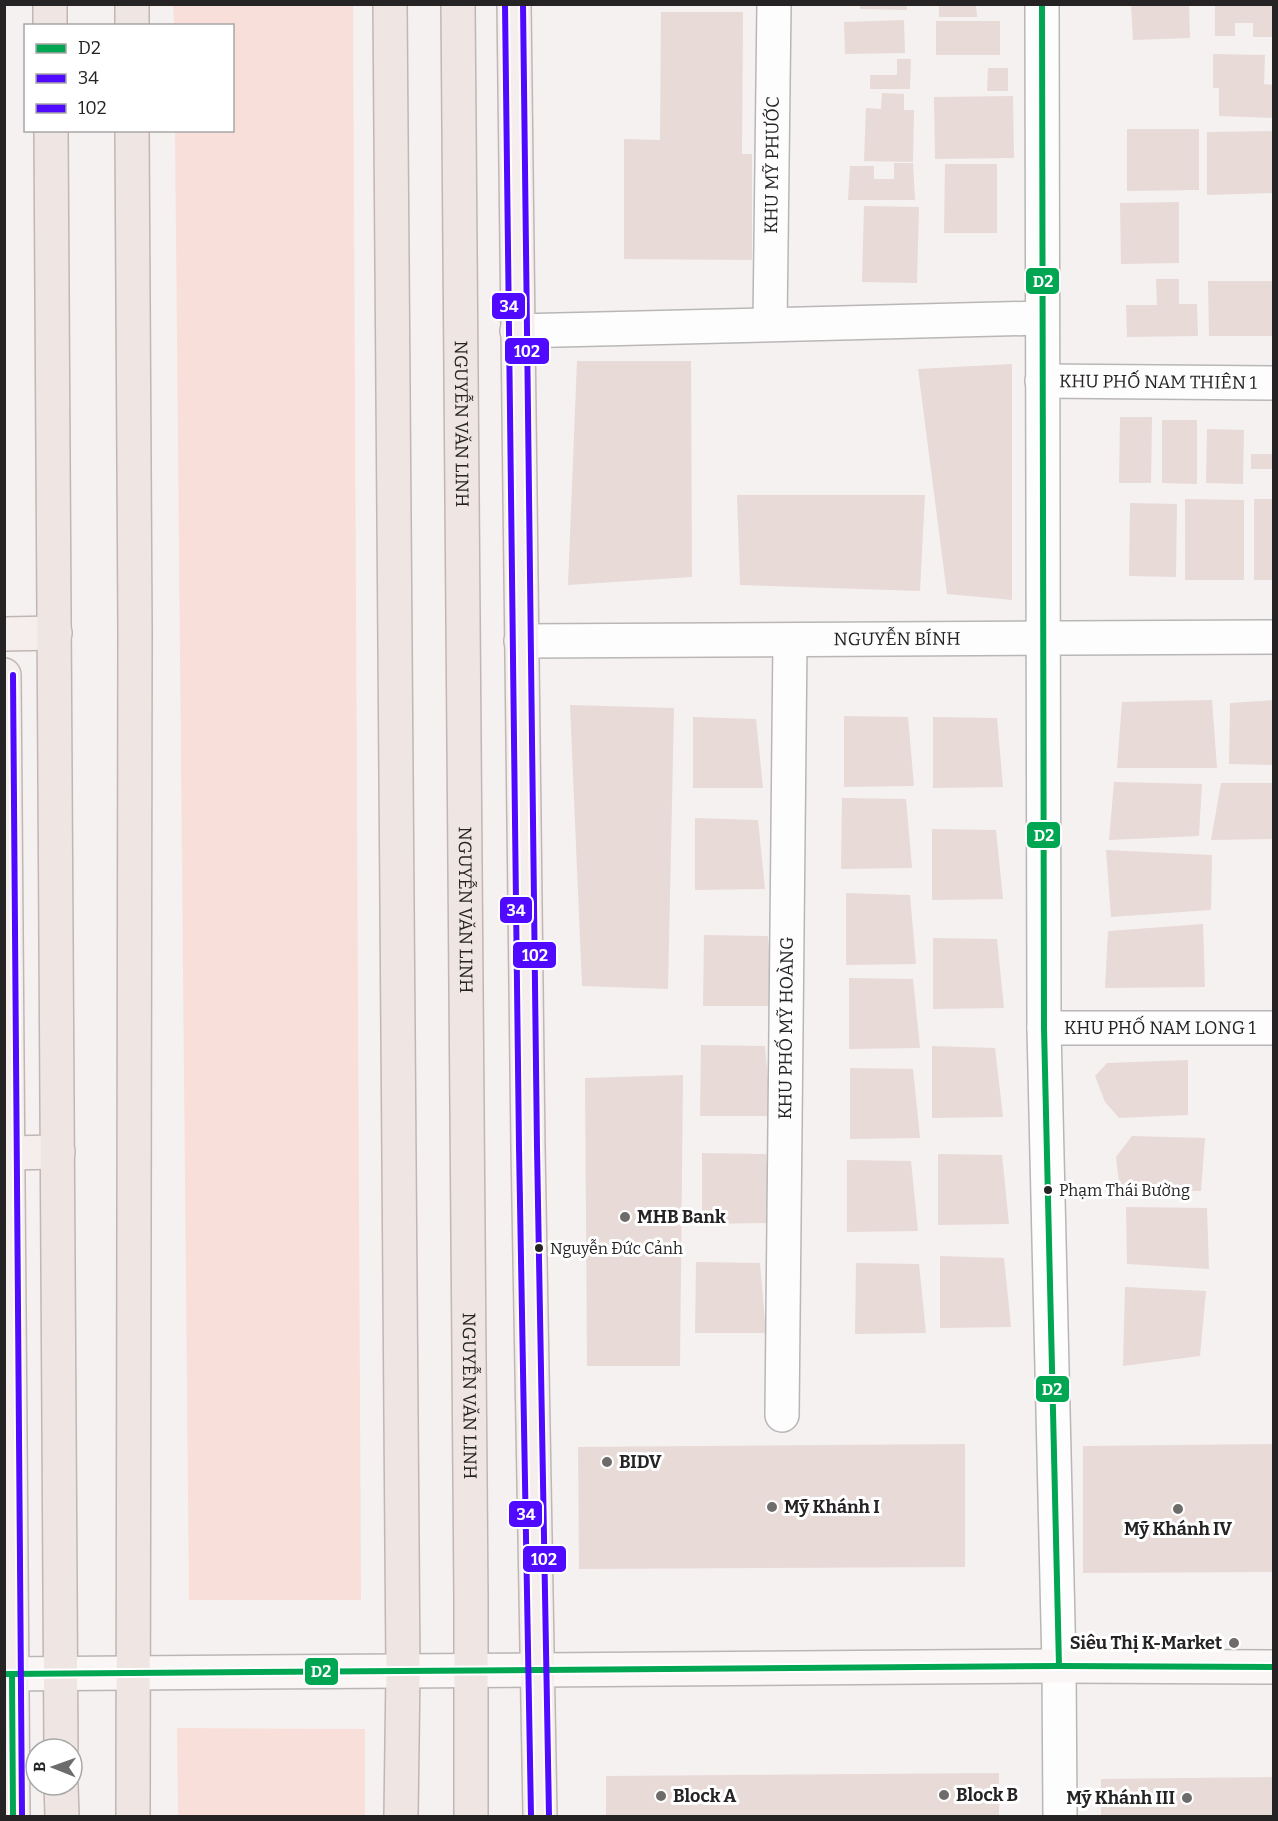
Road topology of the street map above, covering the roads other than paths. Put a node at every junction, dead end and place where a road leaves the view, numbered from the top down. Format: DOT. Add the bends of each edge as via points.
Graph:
graph roads {
  1 [pos="50,4"];
  2 [pos="132,4"];
  3 [pos="390,4"];
  4 [pos="458,4"];
  5 [pos="514,4"];
  6 [pos="774,4"];
  7 [pos="1042,4"];
  8 [pos="50,24"];
  9 [pos="132,24"];
  10 [pos="51,132"];
  11 [pos="132,132"];
  12 [pos="1042,318"];
  13 [pos="770,324"];
  14 [pos="517,331"];
  15 [pos="1042,381"];
  16 [pos="1274,383"];
  17 [pos="55,633"];
  18 [pos="4,634"];
  19 [pos="1274,637"];
  20 [pos="1043,639"];
  21 [pos="790,640"];
  22 [pos="521,641"];
  23 [pos="4,675"];
  24 [pos="1044,1028"];
  25 [pos="1274,1028"];
  26 [pos="58,1152"];
  27 [pos="8,1153"];
  28 [pos="782,1415"];
  29 [pos="1059,1666"];
  30 [pos="1274,1667"];
  31 [pos="539,1670"];
  32 [pos="472,1671"];
  33 [pos="403,1672"];
  34 [pos="134,1673"];
  35 [pos="8,1674"];
  36 [pos="62,1674"];
  37 [pos="61,1737"];
  38 [pos="61,1797"];
  39 [pos="13,1816"];
  40 [pos="62,1816"];
  41 [pos="133,1816"];
  42 [pos="402,1816"];
  43 [pos="471,1816"];
  44 [pos="540,1816"];
  45 [pos="1060,1816"];
  1 -- 8 [label="highway"];
  2 -- 9 [label="highway"];
  3 -- 33 [label="highway"];
  4 -- 32 [label="highway, NGUYỄN VĂN LINH"];
  5 -- 14 [label="main road"];
  6 -- 13 [label="street, KHU MỸ PHƯỚC"];
  7 -- 12 [label="street"];
  10 -- 17 [label="highway"];
  11 -- 34 [label="highway"];
  12 -- 13 [label="street"];
  12 -- 15 [label="street"];
  13 -- 14 [label="street"];
  14 -- 22 [label="main road"];
  15 -- 16 [label="street, KHU PHỐ NAM THIÊN 1"];
  15 -- 20 [label="street"];
  17 -- 18 [label="main road"];
  17 -- 26 [label="highway"];
  19 -- 20 [label="street, NGUYỄN BÍNH"];
  20 -- 21 [label="street, NGUYỄN BÍNH"];
  20 -- 24 [label="street"];
  21 -- 22 [label="street, NGUYỄN BÍNH"];
  21 -- 28 [label="street, KHU PHỐ MỸ HOÀNG"];
  22 -- 31 [label="main road"];
  23 -- 27 [label="main road"];
  24 -- 25 [label="street, KHU PHỐ NAM LONG 1"];
  24 -- 29 [label="street"];
  26 -- 27 [label="main road"];
  26 -- 36 [label="highway"];
  27 -- 35 [label="main road"];
  29 -- 30 [label="main road"];
  29 -- 31 [label="main road"];
  29 -- 45 [label="street"];
  31 -- 32 [label="main road"];
  31 -- 44 [label="main road"];
  32 -- 33 [label="main road"];
  32 -- 43 [label="highway, NGUYỄN VĂN LINH"];
  33 -- 34 [label="main road"];
  33 -- 42 [label="highway"];
  34 -- 36 [label="main road"];
  34 -- 41 [label="highway"];
  35 -- 36 [label="main road"];
  35 -- 39 [label="main road"];
  36 -- 37 [label="highway"];
  38 -- 40 [label="highway"];
}
